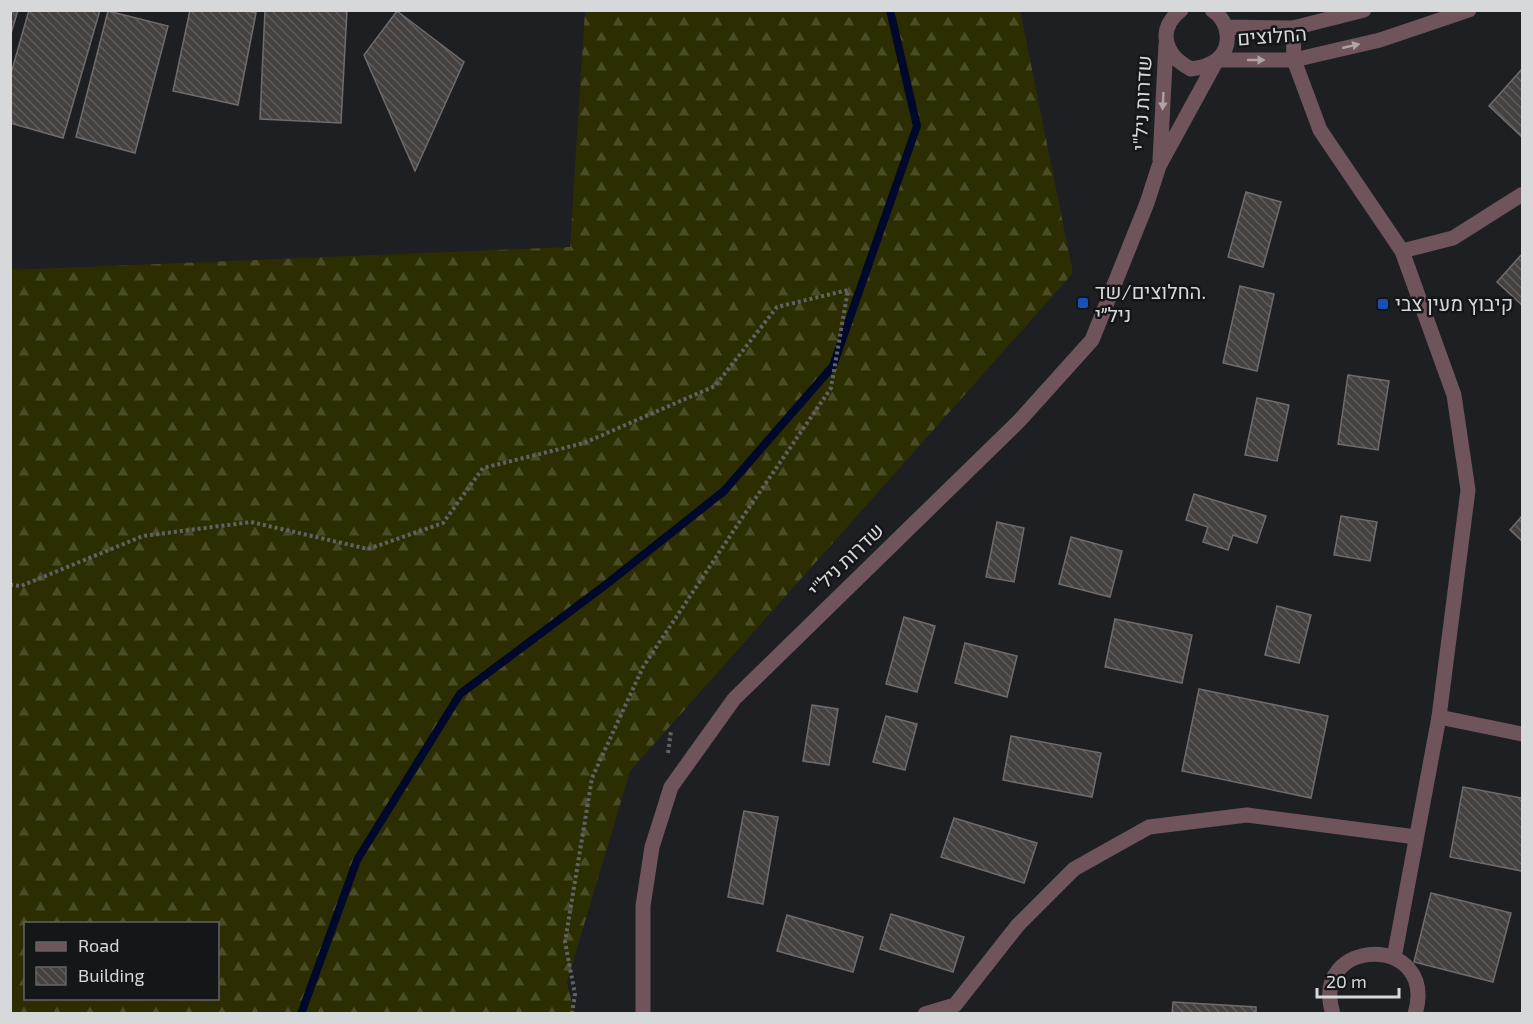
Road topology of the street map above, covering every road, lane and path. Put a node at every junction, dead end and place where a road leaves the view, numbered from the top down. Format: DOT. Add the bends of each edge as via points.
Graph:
graph roads {
  1 [pos="1163,10"];
  2 [pos="1181,10"];
  3 [pos="1212,10"];
  4 [pos="1364,10"];
  5 [pos="1468,10"];
  6 [pos="1226,27"];
  7 [pos="1293,28"];
  8 [pos="1167,37"];
  9 [pos="1217,60"];
  10 [pos="1294,60"];
  11 [pos="1159,166"];
  12 [pos="1522,196"];
  13 [pos="1402,251"];
  14 [pos="10,585"];
  15 [pos="1439,717"];
  16 [pos="1522,734"];
  17 [pos="1416,837"];
  18 [pos="1394,958"];
  19 [pos="1418,1013"];
  20 [pos="572,1014"];
  21 [pos="643,1014"];
  22 [pos="925,1014"];
  23 [pos="1333,1014"];
  1 -- 8 [label="street, שדרות ניל\"י"];
  2 -- 8 [label="street" via="1174,16"];
  3 -- 6 [label="street"];
  4 -- 7 [label="street, החלוצים"];
  10 -- 5 [label="street, החלוצים, one-way" via="1380,40"];
  6 -- 7 [label="street, החלוצים"];
  6 -- 9 [label="street, שדרות ניל\"י" via="1226,45"];
  7 -- 10 [label="street"];
  8 -- 9 [label="street, החלוצים" via="1176,60 1191,69"];
  8 -- 11 [label="street, שדרות ניל\"י, one-way"];
  9 -- 10 [label="street, החלוצים, one-way"];
  9 -- 11 [label="street, שדרות ניל\"י"];
  10 -- 13 [label="street" via="1320,130"];
  11 -- 21 [label="street, שדרות ניל\"י" via="1092,340 1019,421 734,699 671,787 652,847 642,906"];
  12 -- 13 [label="street" via="1453,238"];
  13 -- 15 [label="street" via="1454,394 1468,490"];
  14 -- 20 [label="path" via="21,586 143,536 251,522 368,549 444,523 483,468 584,443 715,386 777,307 848,290 831,388 644,667 592,778 565,942 575,994"];
  15 -- 16 [label="street"];
  15 -- 17 [label="street"];
  17 -- 18 [label="street"];
  17 -- 22 [label="street" via="1247,815 1149,827 1074,869 1018,925 955,1005"];
  18 -- 19 [label="street" via="1413,975 1418,987"];
  18 -- 23 [label="street" via="1381,953 1367,954 1343,966 1330,990"];
}
